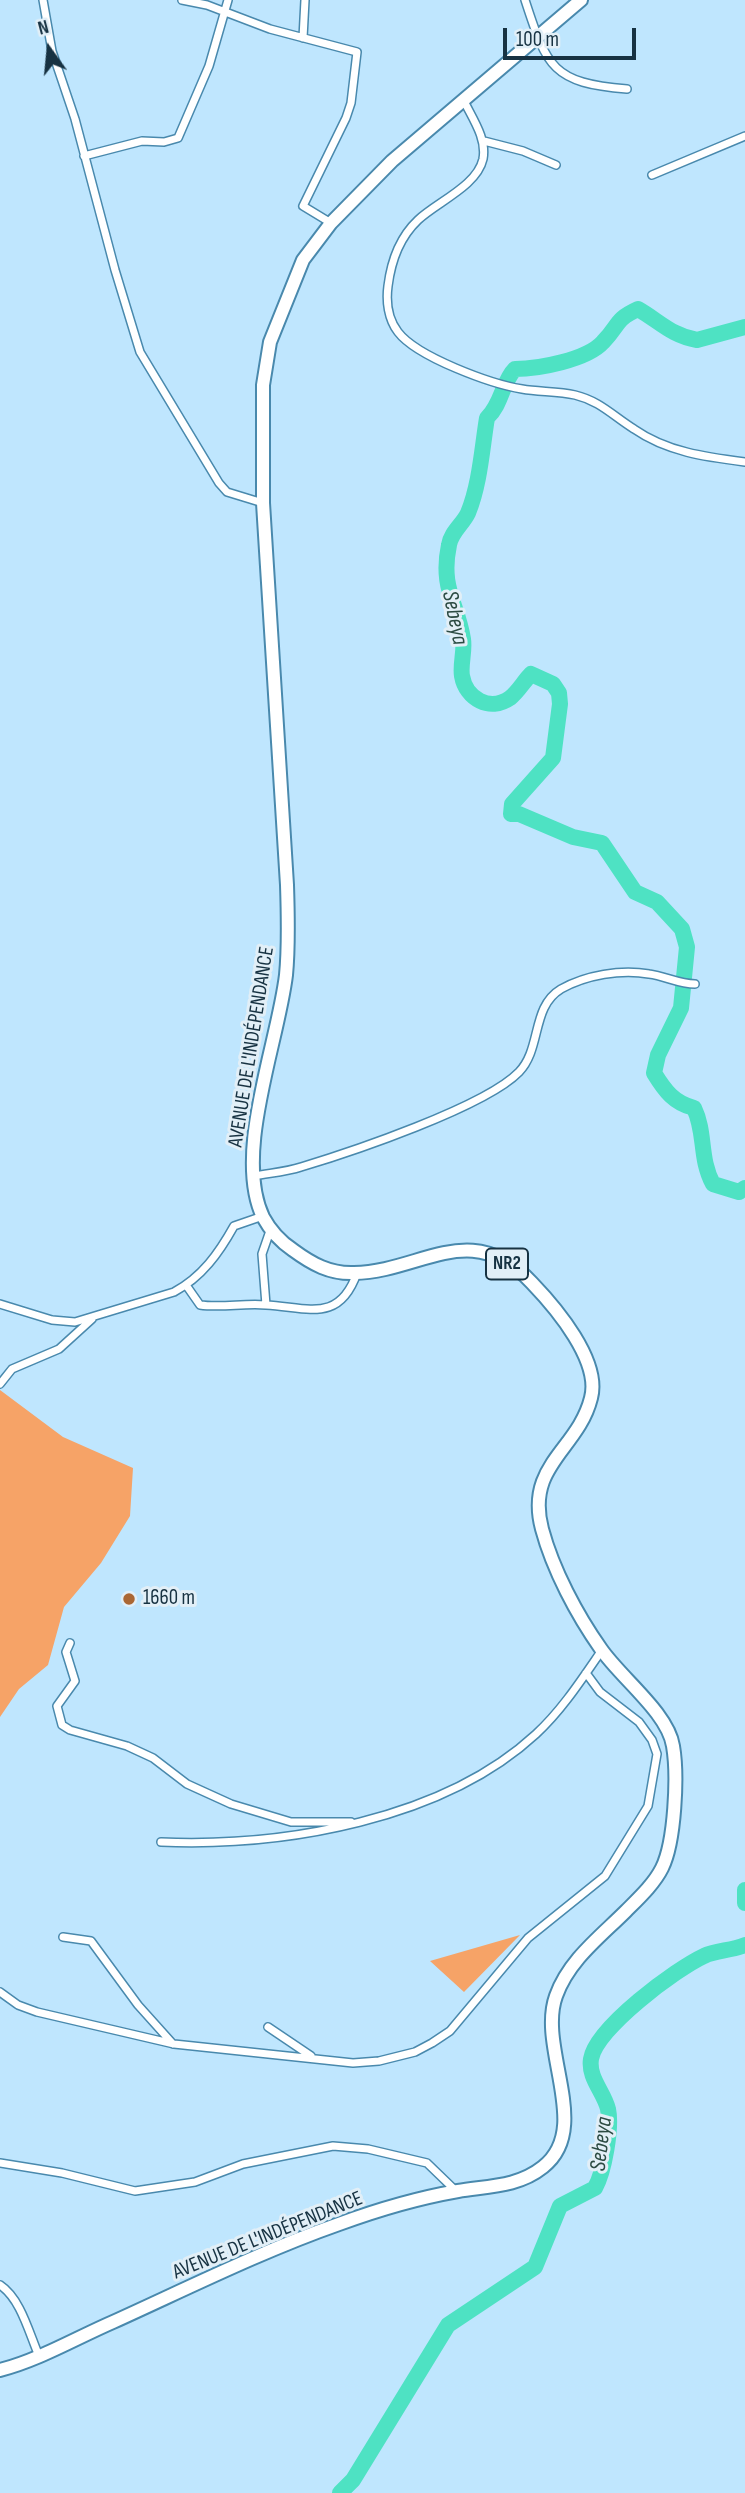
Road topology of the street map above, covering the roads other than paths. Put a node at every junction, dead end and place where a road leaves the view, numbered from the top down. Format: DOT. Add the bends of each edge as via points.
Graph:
graph roads {
  1 [pos="43,0"];
  2 [pos="182,0"];
  3 [pos="228,0"];
  4 [pos="305,0"];
  5 [pos="525,0"];
  6 [pos="581,0"];
  7 [pos="225,12"];
  8 [pos="538,37"];
  9 [pos="303,38"];
  10 [pos="627,89"];
  11 [pos="463,99"];
  12 [pos="745,136"];
  13 [pos="484,141"];
  14 [pos="84,156"];
  15 [pos="556,165"];
  16 [pos="652,175"];
  17 [pos="331,223"];
  18 [pos="745,462"];
  19 [pos="262,503"];
  20 [pos="692,984"];
  21 [pos="253,1176"];
  22 [pos="263,1216"];
  23 [pos="271,1228"];
  24 [pos="356,1273"];
  25 [pos="186,1285"];
  26 [pos="0,1304"];
  27 [pos="266,1305"];
  28 [pos="93,1318"];
  29 [pos="0,1384"];
  30 [pos="70,1643"];
  31 [pos="601,1650"];
  32 [pos="586,1673"];
  33 [pos="366,1822"];
  34 [pos="161,1842"];
  35 [pos="63,1937"];
  36 [pos="0,1992"];
  37 [pos="268,2027"];
  38 [pos="174,2044"];
  39 [pos="312,2057"];
  40 [pos="0,2164"];
  41 [pos="456,2191"];
  42 [pos="0,2285"];
  43 [pos="39,2356"];
  44 [pos="0,2370"];
  1 -- 14 [label="street" via="52,51"];
  2 -- 7 [label="street"];
  3 -- 7 [label="street"];
  4 -- 9 [label="street"];
  5 -- 8 [label="street"];
  6 -- 8 [label="highway, AVENUE DE L'INDÉPENDANCE / NR2"];
  7 -- 9 [label="street"];
  7 -- 14 [label="street" via="209,66 178,138 142,141"];
  8 -- 10 [label="street" via="548,63 559,73 591,86"];
  8 -- 11 [label="highway, AVENUE DE L'INDÉPENDANCE / NR2"];
  9 -- 17 [label="street" via="357,52 346,118 303,206"];
  11 -- 13 [label="street"];
  11 -- 17 [label="highway, AVENUE DE L'INDÉPENDANCE / NR2" via="392,160"];
  12 -- 16 [label="street"];
  13 -- 15 [label="street"];
  13 -- 18 [label="street" via="478,172 418,220 390,266 387,299 397,331 416,348 502,383 575,394 603,404 634,430 667,447"];
  14 -- 19 [label="street" via="145,362 219,483 227,492"];
  17 -- 19 [label="highway, AVENUE DE L'INDÉPENDANCE / NR2" via="303,260 270,342 263,385"];
  19 -- 21 [label="highway, AVENUE DE L'INDÉPENDANCE / NR2" via="288,944"];
  20 -- 21 [label="street" via="647,973 611,974 561,989 546,1002 529,1057 519,1072 482,1096 299,1168"];
  21 -- 22 [label="highway, AVENUE DE L'INDÉPENDANCE / NR2"];
  22 -- 23 [label="highway, AVENUE DE L'INDÉPENDANCE / NR2"];
  22 -- 25 [label="street" via="234,1226 213,1260"];
  23 -- 24 [label="highway, AVENUE DE L'INDÉPENDANCE / NR2" via="282,1243 310,1263"];
  23 -- 27 [label="street" via="262,1254"];
  24 -- 27 [label="street" via="352,1287 332,1307"];
  24 -- 31 [label="highway, AVENUE DE L'INDÉPENDANCE / NR2" via="464,1250 490,1254 528,1278 576,1338 587,1361 593,1394 574,1431 545,1470 538,1501 547,1543"];
  25 -- 27 [label="street" via="200,1305"];
  25 -- 28 [label="street"];
  26 -- 28 [label="street" via="60,1322"];
  28 -- 29 [label="street" via="59,1349 12,1369"];
  30 -- 33 [label="street" via="66,1652 75,1681 57,1706 62,1725 70,1730 127,1746 153,1758 187,1784 256,1812 291,1822"];
  31 -- 32 [label="street"];
  31 -- 41 [label="highway, AVENUE DE L'INDÉPENDANCE / NR2" via="664,1719 672,1737 673,1806 664,1865 586,1948 554,2000 553,2034 565,2114 556,2154 542,2168 508,2185"];
  32 -- 33 [label="street" via="557,1713 506,1756 428,1799"];
  32 -- 39 [label="street" via="600,1692 639,1722 657,1754 648,1806 606,1876 527,1938 450,2031 432,2043 379,2061 353,2063"];
  33 -- 34 [label="street" via="249,1841"];
  35 -- 38 [label="street" via="91,1941 138,2005"];
  36 -- 38 [label="street" via="37,2012"];
  37 -- 39 [label="street"];
  38 -- 39 [label="street"];
  40 -- 41 [label="street" via="62,2173 135,2192 195,2182 243,2164 333,2146 427,2163"];
  41 -- 43 [label="highway, AVENUE DE L'INDÉPENDANCE / NR2" via="338,2224"];
  42 -- 43 [label="street" via="8,2290"];
  43 -- 44 [label="highway, AVENUE DE L'INDÉPENDANCE / NR2"];
}
